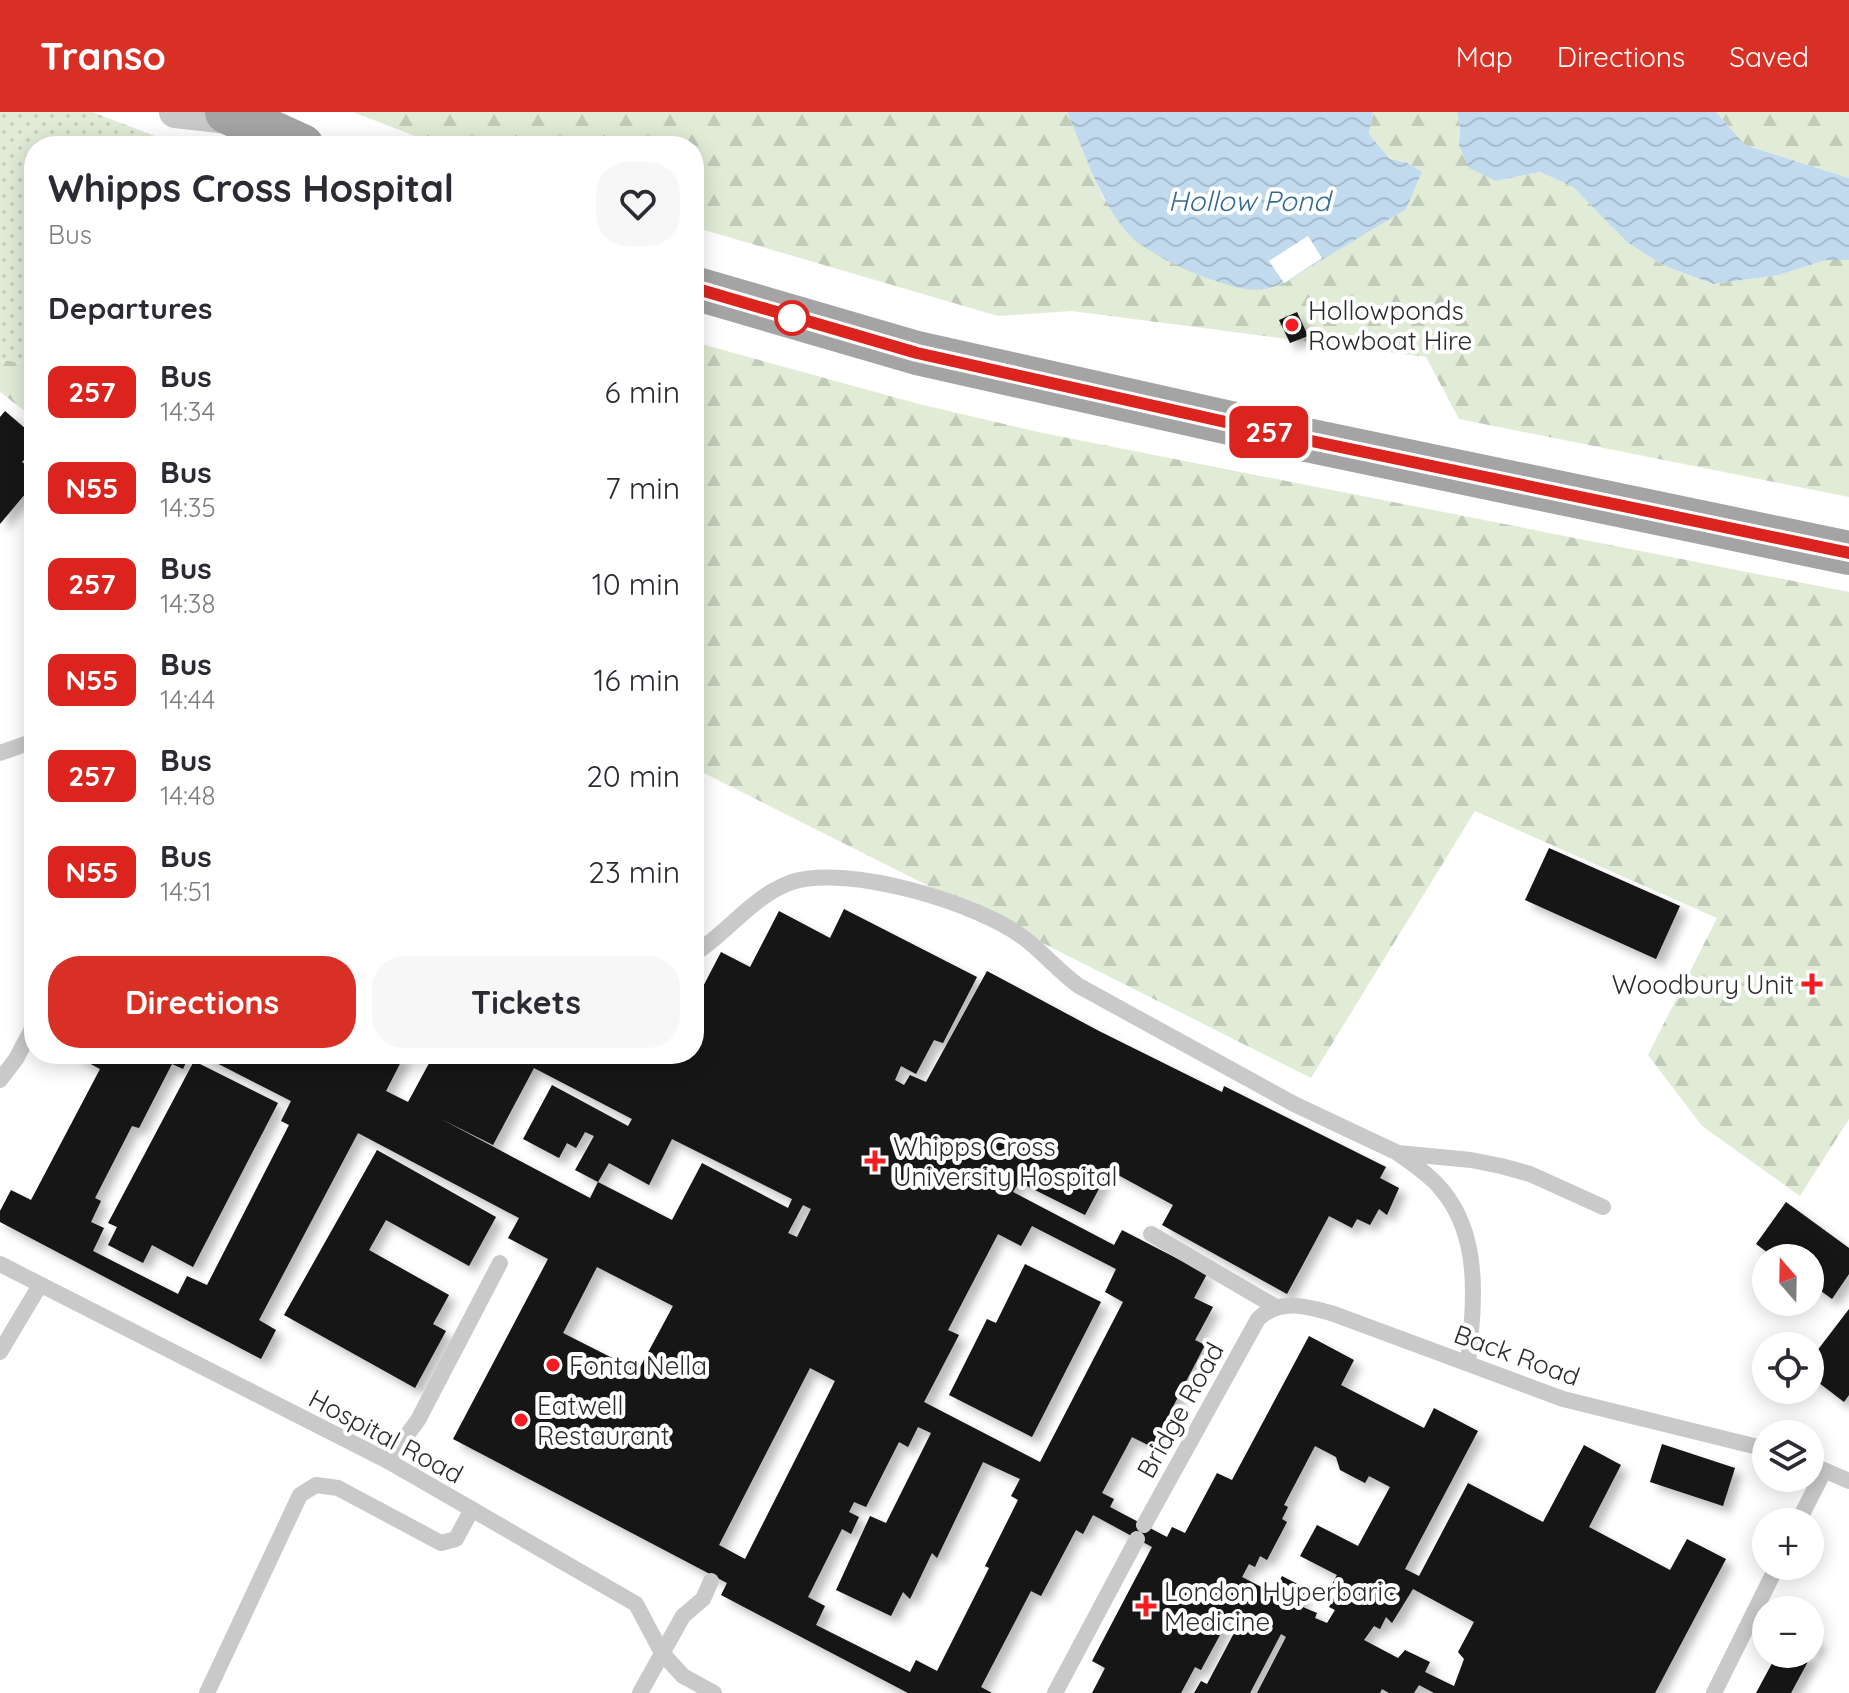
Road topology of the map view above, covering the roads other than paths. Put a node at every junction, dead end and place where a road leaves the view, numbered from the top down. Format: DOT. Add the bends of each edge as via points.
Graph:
graph roads {
  1 [pos="175,112"];
  2 [pos="233,116"];
  3 [pos="279,136"];
  4 [pos="704,291"];
  5 [pos="1849,553"];
  6 [pos="24,745"];
  7 [pos="0,753"];
  8 [pos="704,946"];
  9 [pos="24,1044"];
  10 [pos="0,1080"];
  11 [pos="1398,1153"];
  12 [pos="1603,1207"];
  13 [pos="1151,1234"];
  14 [pos="500,1263"];
  15 [pos="0,1264"];
  16 [pos="40,1285"];
  17 [pos="1276,1307"];
  18 [pos="0,1352"];
  19 [pos="1468,1363"];
  20 [pos="1752,1446"];
  21 [pos="388,1461"];
  22 [pos="1824,1471"];
  23 [pos="1849,1481"];
  24 [pos="472,1509"];
  25 [pos="1770,1580"];
  26 [pos="711,1581"];
  27 [pos="662,1653"];
  28 [pos="207,1693"];
  29 [pos="640,1693"];
  30 [pos="714,1693"];
  31 [pos="1055,1693"];
  32 [pos="1714,1693"];
  1 -- 2 [label="street"];
  2 -- 3 [label="main road"];
  4 -- 5 [label="main road" via="917,353"];
  6 -- 7 [label="lane"];
  8 -- 11 [label="lane" via="792,882 844,877 883,883 998,923 1023,937 1079,986 1294,1104"];
  9 -- 10 [label="lane"];
  11 -- 12 [label="lane" via="1501,1166"];
  11 -- 19 [label="lane" via="1443,1191 1468,1240 1473,1312"];
  13 -- 17 [label="lane"];
  14 -- 21 [label="lane" via="418,1420"];
  15 -- 16 [label="lane, Hospital Road"];
  16 -- 18 [label="lane"];
  16 -- 21 [label="lane, Hospital Road"];
  17 -- 19 [label="lane, Back Road" via="1309,1307"];
  17 -- 31 [label="lane, Bridge Road" via="1258,1319"];
  19 -- 20 [label="lane, Back Road" via="1563,1399"];
  21 -- 24 [label="lane, Hospital Road"];
  22 -- 23 [label="lane"];
  24 -- 27 [label="lane, Hospital Road" via="636,1604"];
  24 -- 28 [label="lane" via="456,1539 441,1543 338,1488 316,1485 300,1495"];
  25 -- 32 [label="lane"];
  26 -- 27 [label="lane"];
  27 -- 29 [label="lane"];
  27 -- 30 [label="lane, Hospital Road" via="683,1676"];
}
